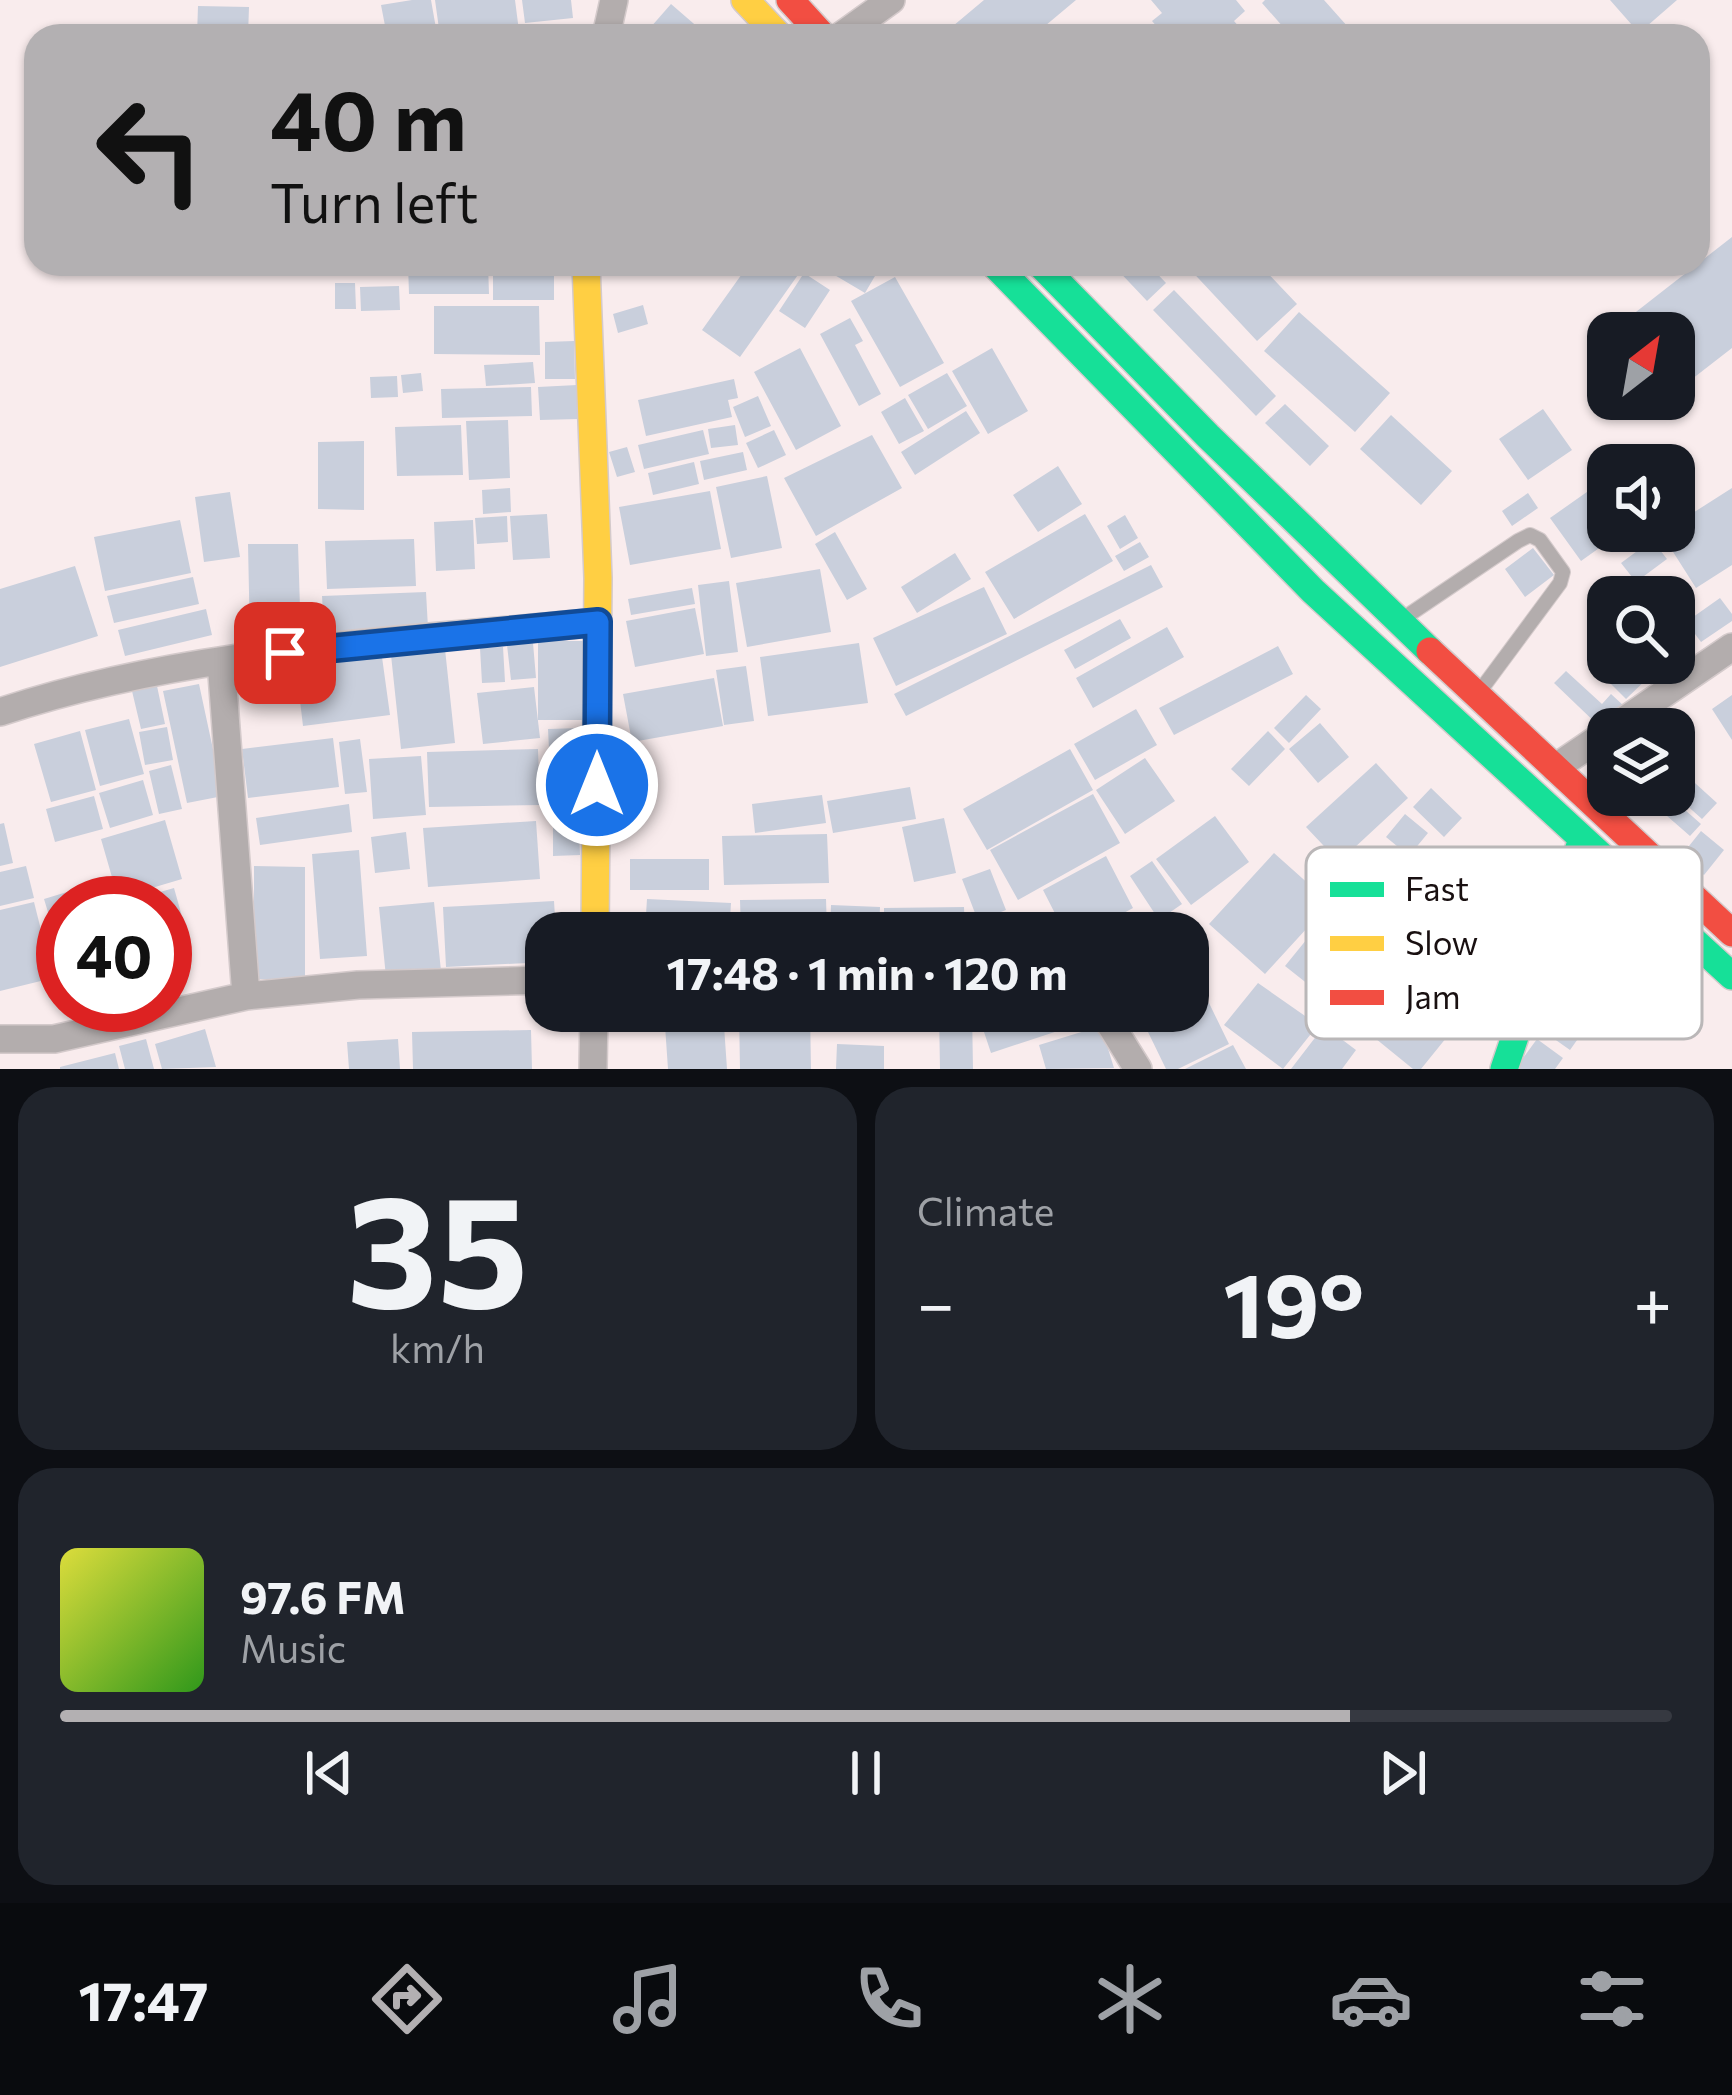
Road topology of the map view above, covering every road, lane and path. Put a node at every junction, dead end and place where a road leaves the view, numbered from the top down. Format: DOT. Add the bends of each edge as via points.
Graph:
graph roads {
  1 [pos="745,0"];
  2 [pos="790,0"];
  3 [pos="891,0"];
  4 [pos="768,24"];
  5 [pos="813,24"];
  6 [pos="858,24"];
  7 [pos="586,276"];
  8 [pos="1006,276"];
  9 [pos="1051,276"];
  10 [pos="598,622"];
  11 [pos="1400,622"];
  12 [pos="1732,647"];
  13 [pos="221,661"];
  14 [pos="1477,695"];
  15 [pos="1642,708"];
  16 [pos="0,712"];
  17 [pos="1587,746"];
  18 [pos="1555,768"];
  19 [pos="1582,839"];
  20 [pos="1579,847"];
  21 [pos="1591,847"];
  22 [pos="1640,847"];
  23 [pos="1702,905"];
  24 [pos="596,912"];
  25 [pos="1732,933"];
  26 [pos="1702,949"];
  27 [pos="1732,976"];
  28 [pos="525,981"];
  29 [pos="246,996"];
  30 [pos="594,1032"];
  31 [pos="1115,1032"];
  32 [pos="0,1039"];
  33 [pos="1514,1039"];
  34 [pos="593,1069"];
  35 [pos="1138,1069"];
  36 [pos="1504,1069"];
  1 -- 4 [label="main road"];
  2 -- 5 [label="main road"];
  3 -- 6 [label="street"];
  7 -- 10 [label="main road"];
  8 -- 19 [label="main road" via="1313,591"];
  9 -- 11 [label="main road"];
  10 -- 13 [label="street"];
  10 -- 24 [label="main road"];
  11 -- 14 [label="main road"];
  11 -- 14 [label="lane" via="1518,541 1540,540 1563,572 1560,583"];
  12 -- 15 [label="street"];
  13 -- 16 [label="street" via="65,690"];
  13 -- 29 [label="street"];
  14 -- 18 [label="main road"];
  17 -- 18 [label="street"];
  18 -- 22 [label="main road"];
  19 -- 20 [label="main road"];
  19 -- 21 [label="main road"];
  23 -- 25 [label="main road"];
  26 -- 27 [label="main road"];
  28 -- 29 [label="street"];
  29 -- 32 [label="street" via="54,1039"];
  30 -- 34 [label="street"];
  31 -- 35 [label="street"];
  33 -- 36 [label="main road"];
}
